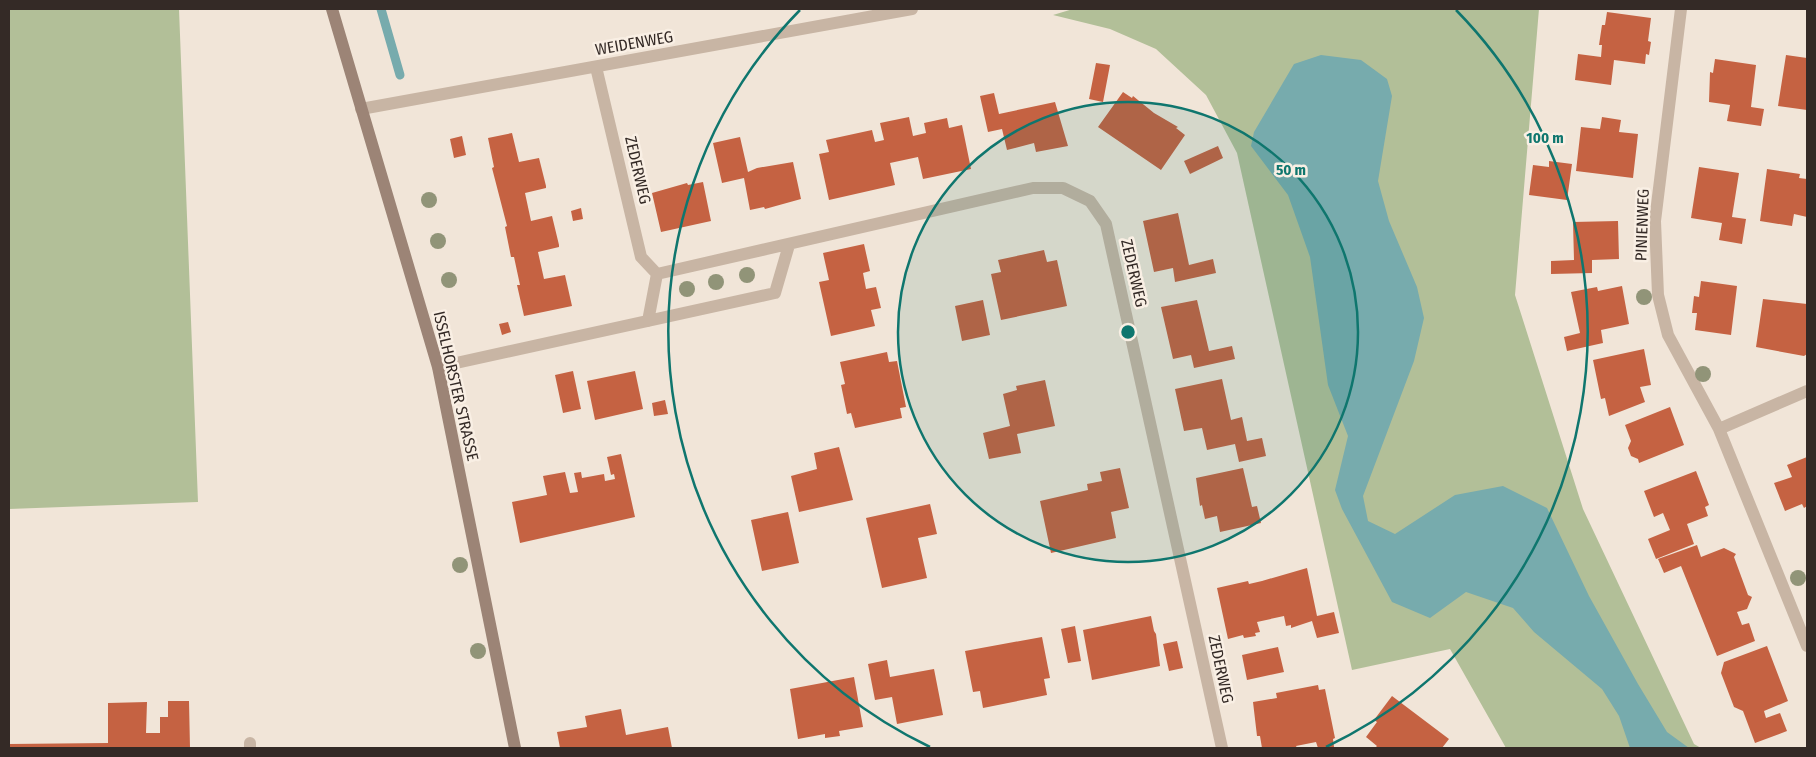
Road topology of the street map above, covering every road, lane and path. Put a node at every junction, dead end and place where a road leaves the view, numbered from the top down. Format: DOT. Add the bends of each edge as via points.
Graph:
graph roads {
  1 [pos="332,9"];
  2 [pos="912,9"];
  3 [pos="1680,9"];
  4 [pos="596,67"];
  5 [pos="361,109"];
  6 [pos="789,245"];
  7 [pos="657,274"];
  8 [pos="648,321"];
  9 [pos="438,367"];
  10 [pos="1807,391"];
  11 [pos="1719,429"];
  12 [pos="1807,646"];
  13 [pos="515,748"];
  14 [pos="1222,748"];
  1 -- 5 [label="street, ISSELHORSTER STRASSE"];
  2 -- 4 [label="street, WEIDENWEG"];
  3 -- 11 [label="street, PINIENWEG" via="1655,221 1658,295 1668,335"];
  4 -- 5 [label="street, WEIDENWEG"];
  4 -- 7 [label="street, ZEDERWEG" via="641,257"];
  5 -- 9 [label="street, ISSELHORSTER STRASSE"];
  6 -- 7 [label="street, ZEDERWEG"];
  6 -- 8 [label="street" via="775,293"];
  6 -- 14 [label="street, ZEDERWEG" via="1032,188 1063,188 1090,201 1106,224"];
  7 -- 8 [label="street"];
  8 -- 9 [label="street"];
  9 -- 13 [label="street, ISSELHORSTER STRASSE"];
  10 -- 11 [label="street"];
  11 -- 12 [label="street, PINIENWEG"];
}
